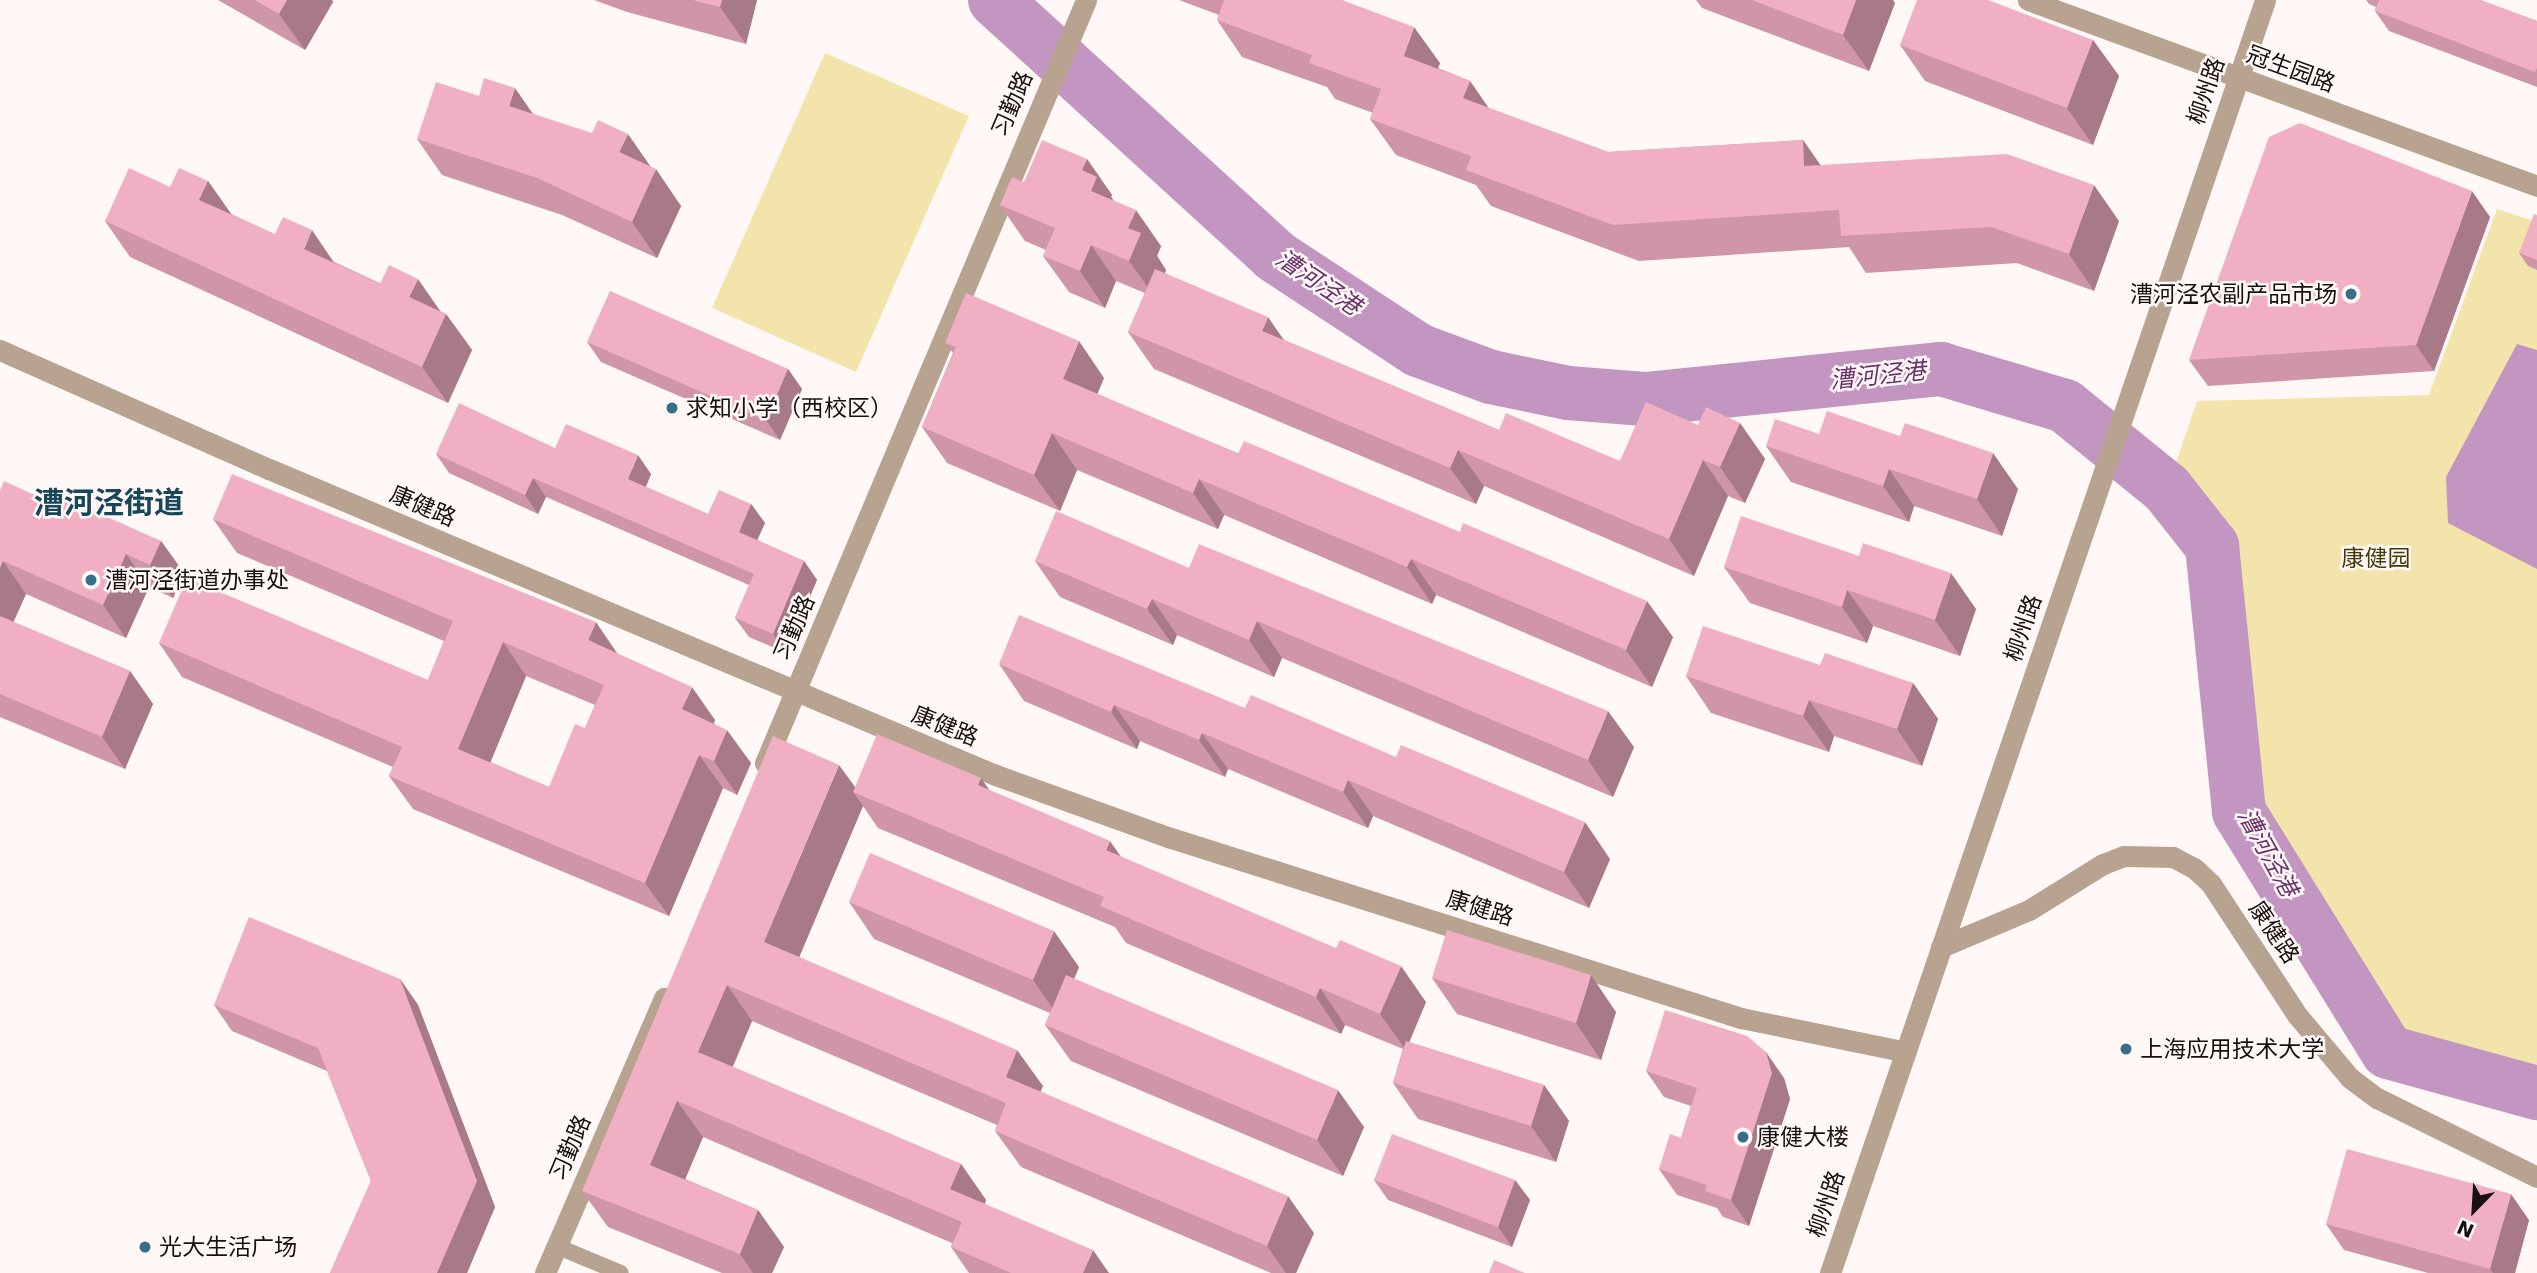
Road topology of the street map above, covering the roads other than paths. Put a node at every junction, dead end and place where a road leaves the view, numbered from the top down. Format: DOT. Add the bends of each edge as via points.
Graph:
graph roads {
  1 [pos="1086,0"];
  2 [pos="2028,0"];
  3 [pos="2265,0"];
  4 [pos="2238,77"];
  5 [pos="2537,186"];
  6 [pos="0,350"];
  7 [pos="796,692"];
  8 [pos="758,780"];
  9 [pos="1941,947"];
  10 [pos="670,982"];
  11 [pos="1906,1052"];
  12 [pos="2537,1177"];
  13 [pos="556,1246"];
  14 [pos="545,1273"];
  15 [pos="621,1273"];
  16 [pos="1830,1273"];
  1 -- 7 [label="street, 习勤路"];
  2 -- 4 [label="street, 冠生园路"];
  3 -- 4 [label="street, 柳州路"];
  4 -- 5 [label="street, 冠生园路"];
  4 -- 9 [label="street, 柳州路"];
  6 -- 7 [label="street, 康健路"];
  7 -- 8 [label="street, 习勤路"];
  7 -- 11 [label="street, 康健路" via="993,774 1184,842 1741,1017"];
  9 -- 11 [label="street, 柳州路"];
  9 -- 12 [label="street, 康健路" via="2029,910 2103,863 2124,856 2173,857 2211,884 2297,1015 2350,1078 2377,1098"];
  10 -- 13 [label="street, 习勤路"];
  11 -- 16 [label="street, 柳州路"];
  13 -- 14 [label="street, 习勤路"];
  13 -- 15 [label="lane"];
}
